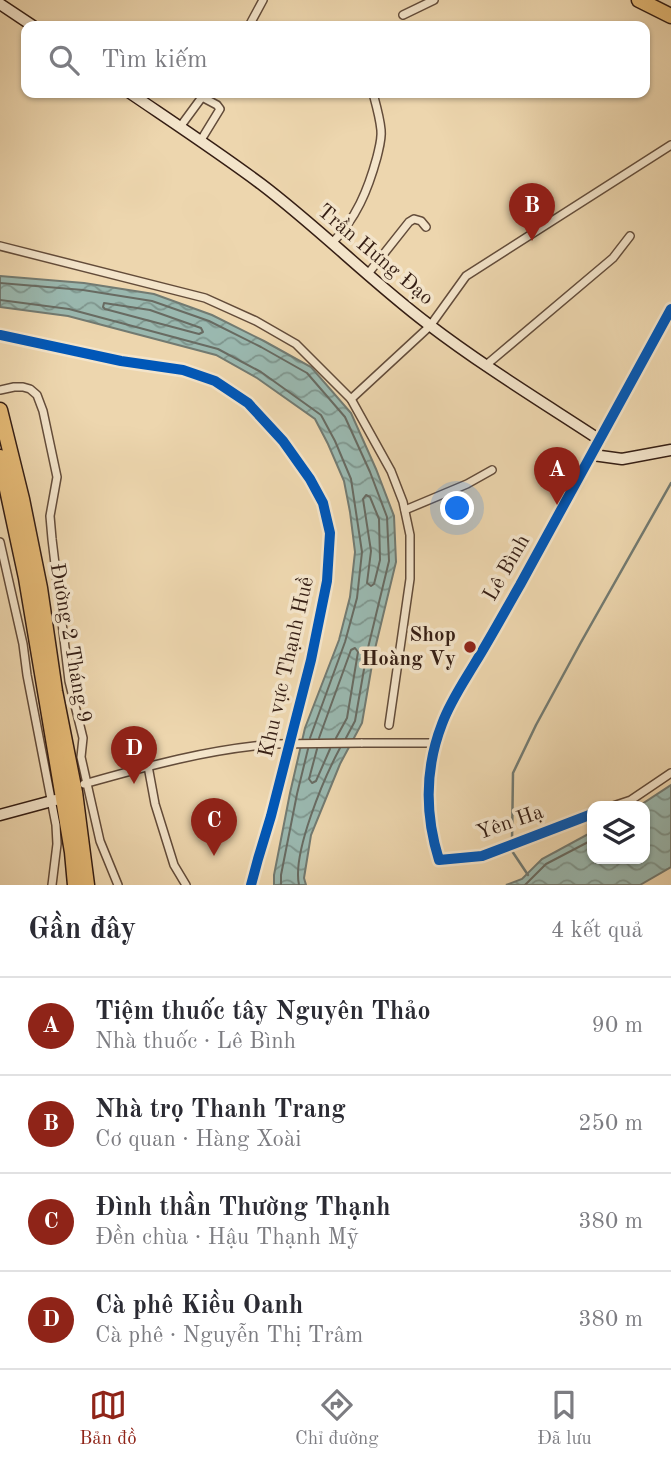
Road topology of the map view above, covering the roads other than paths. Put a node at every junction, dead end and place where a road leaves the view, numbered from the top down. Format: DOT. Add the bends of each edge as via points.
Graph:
graph roads {
  1 [pos="263,0"];
  2 [pos="433,0"];
  3 [pos="639,0"];
  4 [pos="657,0"];
  5 [pos="0,4"];
  6 [pos="671,7"];
  7 [pos="403,15"];
  8 [pos="671,16"];
  9 [pos="26,21"];
  10 [pos="252,21"];
  11 [pos="137,98"];
  12 [pos="202,98"];
  13 [pos="208,98"];
  14 [pos="374,98"];
  15 [pos="180,127"];
  16 [pos="201,140"];
  17 [pos="671,145"];
  18 [pos="426,227"];
  19 [pos="630,236"];
  20 [pos="332,243"];
  21 [pos="0,246"];
  22 [pos="367,275"];
  23 [pos="671,309"];
  24 [pos="430,326"];
  25 [pos="0,335"];
  26 [pos="485,366"];
  27 [pos="0,390"];
  28 [pos="351,399"];
  29 [pos="0,410"];
  30 [pos="600,440"];
  31 [pos="671,450"];
  32 [pos="593,455"];
  33 [pos="0,457"];
  34 [pos="492,470"];
  35 [pos="10,477"];
  36 [pos="405,510"];
  37 [pos="0,542"];
  38 [pos="389,725"];
  39 [pos="65,737"];
  40 [pos="436,743"];
  41 [pos="81,757"];
  42 [pos="148,766"];
  43 [pos="671,773"];
  44 [pos="81,785"];
  45 [pos="56,800"];
  46 [pos="628,801"];
  47 [pos="0,815"];
  48 [pos="587,816"];
  49 [pos="56,825"];
  50 [pos="69,835"];
  51 [pos="439,860"];
  52 [pos="52,885"];
  53 [pos="75,885"];
  54 [pos="88,885"];
  55 [pos="118,885"];
  56 [pos="186,885"];
  57 [pos="251,885"];
  1 -- 10 [label="street"];
  2 -- 7 [label="street"];
  3 -- 8 [label="highway"];
  4 -- 6 [label="highway"];
  5 -- 9 [label="street"];
  11 -- 15 [label="street, Trần Hưng Đạo"];
  12 -- 15 [label="street"];
  13 -- 16 [label="street" via="220,109"];
  14 -- 20 [label="street" via="381,132 371,179 343,232"];
  15 -- 16 [label="street, Trần Hưng Đạo"];
  16 -- 20 [label="street, Trần Hưng Đạo"];
  17 -- 24 [label="street" via="466,276"];
  18 -- 22 [label="street" via="421,221 409,222"];
  19 -- 26 [label="street" via="613,257"];
  20 -- 22 [label="street, Trần Hưng Đạo"];
  21 -- 28 [label="street" via="205,298 296,344"];
  22 -- 24 [label="street, Trần Hưng Đạo"];
  23 -- 30 [label="street, Lê Bình"];
  24 -- 26 [label="street, Trần Hưng Đạo"];
  24 -- 28 [label="street"];
  25 -- 57 [label="street, Khu vực Thạnh Huề" via="183,370 215,381 248,403 283,441 323,503 330,533 327,581 308,673"];
  26 -- 30 [label="street, Trần Hưng Đạo"];
  27 -- 41 [label="street" via="30,389 43,411 57,477 50,516 69,681 83,738"];
  28 -- 36 [label="street" via="391,471"];
  29 -- 35 [label="highway, Đường 2 Tháng 9"];
  30 -- 32 [label="street, Lê Bình"];
  31 -- 32 [label="street" via="622,459"];
  32 -- 40 [label="street, Lê Bình" via="454,697"];
  33 -- 35 [label="highway, Đường 2 Tháng 9"];
  34 -- 36 [label="street"];
  35 -- 39 [label="highway, Đường 2 Tháng 9" via="22,499"];
  35 -- 45 [label="highway, Đường 2 Tháng 9"];
  36 -- 38 [label="street" via="410,579"];
  37 -- 45 [label="street"];
  39 -- 41 [label="street"];
  39 -- 44 [label="highway, Đường 2 Tháng 9"];
  40 -- 42 [label="street, bridge" via="275,744"];
  40 -- 51 [label="street, Lê Bình" via="428,801"];
  41 -- 44 [label="street"];
  42 -- 44 [label="street"];
  42 -- 56 [label="street" via="174,865"];
  43 -- 46 [label="street"];
  44 -- 54 [label="highway, Đường 2 Tháng 9"];
  44 -- 55 [label="street"];
  45 -- 47 [label="street"];
  45 -- 49 [label="street"];
  45 -- 50 [label="highway, Đường 2 Tháng 9"];
  48 -- 51 [label="street, Yên Hạ" via="482,856"];
  49 -- 50 [label="street"];
  49 -- 52 [label="street"];
  50 -- 53 [label="highway, Đường 2 Tháng 9"];
}
